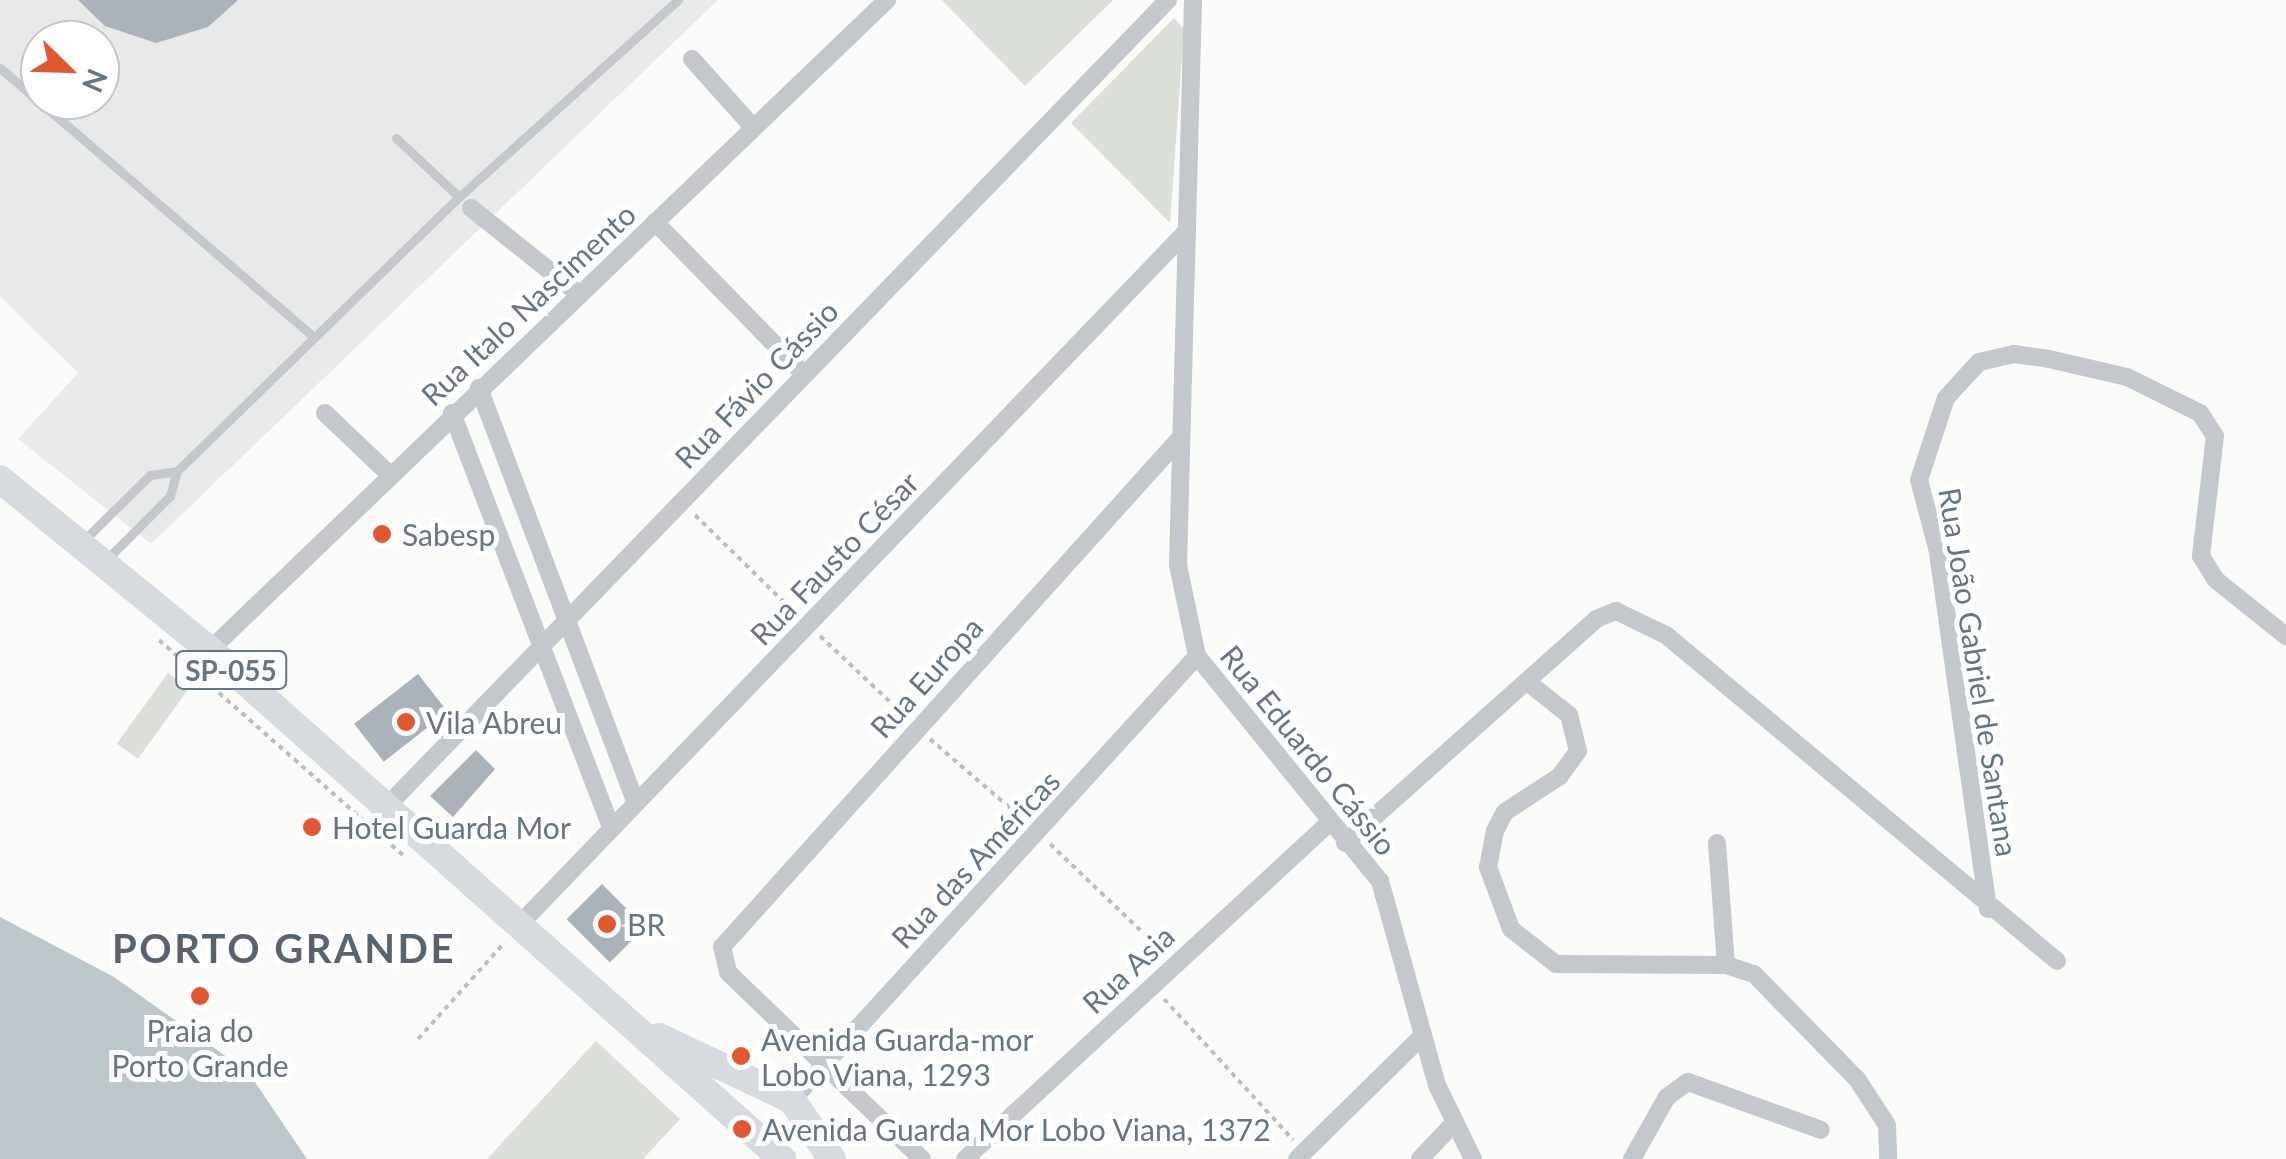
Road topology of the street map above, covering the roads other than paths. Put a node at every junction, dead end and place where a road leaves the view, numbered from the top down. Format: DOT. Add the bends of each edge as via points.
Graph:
graph roads {
  1 [pos="678,0"];
  2 [pos="887,0"];
  3 [pos="1168,0"];
  4 [pos="1193,0"];
  5 [pos="692,59"];
  6 [pos="0,68"];
  7 [pos="752,126"];
  8 [pos="396,138"];
  9 [pos="465,203"];
  10 [pos="655,222"];
  11 [pos="1187,231"];
  12 [pos="580,294"];
  13 [pos="313,336"];
  14 [pos="803,373"];
  15 [pos="479,388"];
  16 [pos="325,413"];
  17 [pos="452,413"];
  18 [pos="1181,437"];
  19 [pos="177,471"];
  20 [pos="389,474"];
  21 [pos="0,479"];
  22 [pos="78,547"];
  23 [pos="101,564"];
  24 [pos="565,620"];
  25 [pos="2286,636"];
  26 [pos="542,644"];
  27 [pos="210,650"];
  28 [pos="1197,656"];
  29 [pos="1530,684"];
  30 [pos="635,800"];
  31 [pos="385,808"];
  32 [pos="1330,822"];
  33 [pos="610,825"];
  34 [pos="1346,843"];
  35 [pos="1716,843"];
  36 [pos="1988,909"];
  37 [pos="520,924"];
  38 [pos="2057,962"];
  39 [pos="1726,965"];
  40 [pos="636,1025"];
  41 [pos="1422,1036"];
  42 [pos="822,1062"];
  43 [pos="791,1101"];
  44 [pos="1455,1122"];
  45 [pos="750,1130"];
  46 [pos="1821,1130"];
  47 [pos="777,1154"];
  48 [pos="1300,1156"];
  49 [pos="832,1159"];
  50 [pos="922,1159"];
  51 [pos="965,1159"];
  52 [pos="1420,1159"];
  53 [pos="1473,1159"];
  54 [pos="1632,1159"];
  55 [pos="1888,1159"];
  1 -- 9 [label="lane"];
  2 -- 7 [label="street, Rua Italo Nascimento"];
  3 -- 14 [label="street, Rua Fávio Cássio"];
  4 -- 11 [label="street, Rua Eduardo Cássio"];
  5 -- 7 [label="street"];
  6 -- 13 [label="lane"];
  7 -- 10 [label="street, Rua Italo Nascimento"];
  8 -- 9 [label="lane"];
  9 -- 12 [label="street"];
  9 -- 13 [label="lane"];
  10 -- 12 [label="street, Rua Italo Nascimento"];
  10 -- 14 [label="street"];
  11 -- 18 [label="street, Rua Eduardo Cássio"];
  11 -- 30 [label="street, Rua Fausto César"];
  12 -- 15 [label="street, Rua Italo Nascimento"];
  13 -- 19 [label="lane"];
  14 -- 24 [label="street, Rua Fávio Cássio"];
  15 -- 17 [label="street, Rua Italo Nascimento"];
  15 -- 24 [label="street"];
  16 -- 20 [label="street"];
  17 -- 20 [label="street, Rua Italo Nascimento"];
  17 -- 26 [label="street"];
  18 -- 28 [label="street, Rua Eduardo Cássio" via="1178,565"];
  18 -- 42 [label="street, Rua Europa" via="736,926 720,959"];
  19 -- 22 [label="lane" via="150,475"];
  19 -- 23 [label="lane" via="170,496"];
  20 -- 27 [label="street, Rua Italo Nascimento"];
  21 -- 22 [label="main road, SP-055"];
  22 -- 23 [label="main road, SP-055"];
  23 -- 27 [label="main road, SP-055"];
  24 -- 26 [label="street, Rua Fávio Cássio"];
  24 -- 30 [label="street"];
  25 -- 36 [label="street, Rua João Gabriel de Santana" via="2216,580 2202,556 2214,436 2200,413 2127,377 2050,358 1979,362 1946,398 1920,480 1937,548"];
  26 -- 31 [label="street, Rua Fávio Cássio"];
  26 -- 33 [label="street"];
  27 -- 31 [label="main road, SP-055"];
  28 -- 32 [label="street, Rua Eduardo Cássio"];
  28 -- 42 [label="street, Rua das Américas"];
  29 -- 34 [label="street"];
  29 -- 36 [label="street" via="1616,612 1666,635"];
  29 -- 39 [label="street" via="1570,715 1578,752 1560,776 1505,812 1495,831 1488,867 1511,929 1556,964"];
  30 -- 33 [label="street, Rua Fausto César"];
  31 -- 37 [label="main road, SP-055"];
  32 -- 34 [label="street, Rua Eduardo Cássio"];
  32 -- 51 [label="street, Rua Asia"];
  33 -- 37 [label="street, Rua Fausto César"];
  34 -- 41 [label="street, Rua Eduardo Cássio" via="1380,881"];
  35 -- 39 [label="street"];
  36 -- 38 [label="street"];
  37 -- 40 [label="main road, SP-055"];
  39 -- 55 [label="street" via="1776,988 1856,1079 1886,1125"];
  40 -- 43 [label="main road, SP-055"];
  40 -- 45 [label="main road, SP-055"];
  41 -- 44 [label="street, Rua Eduardo Cássio"];
  41 -- 48 [label="street"];
  42 -- 43 [label="street, Rua das Américas"];
  42 -- 50 [label="street"];
  43 -- 45 [label="main road"];
  43 -- 47 [label="main road, SP-055" via="793,1136"];
  43 -- 49 [label="main road"];
  44 -- 52 [label="street"];
  44 -- 53 [label="street, Rua Eduardo Cássio"];
  45 -- 47 [label="main road, SP-055"];
  46 -- 54 [label="street" via="1688,1082 1667,1097"];
}
